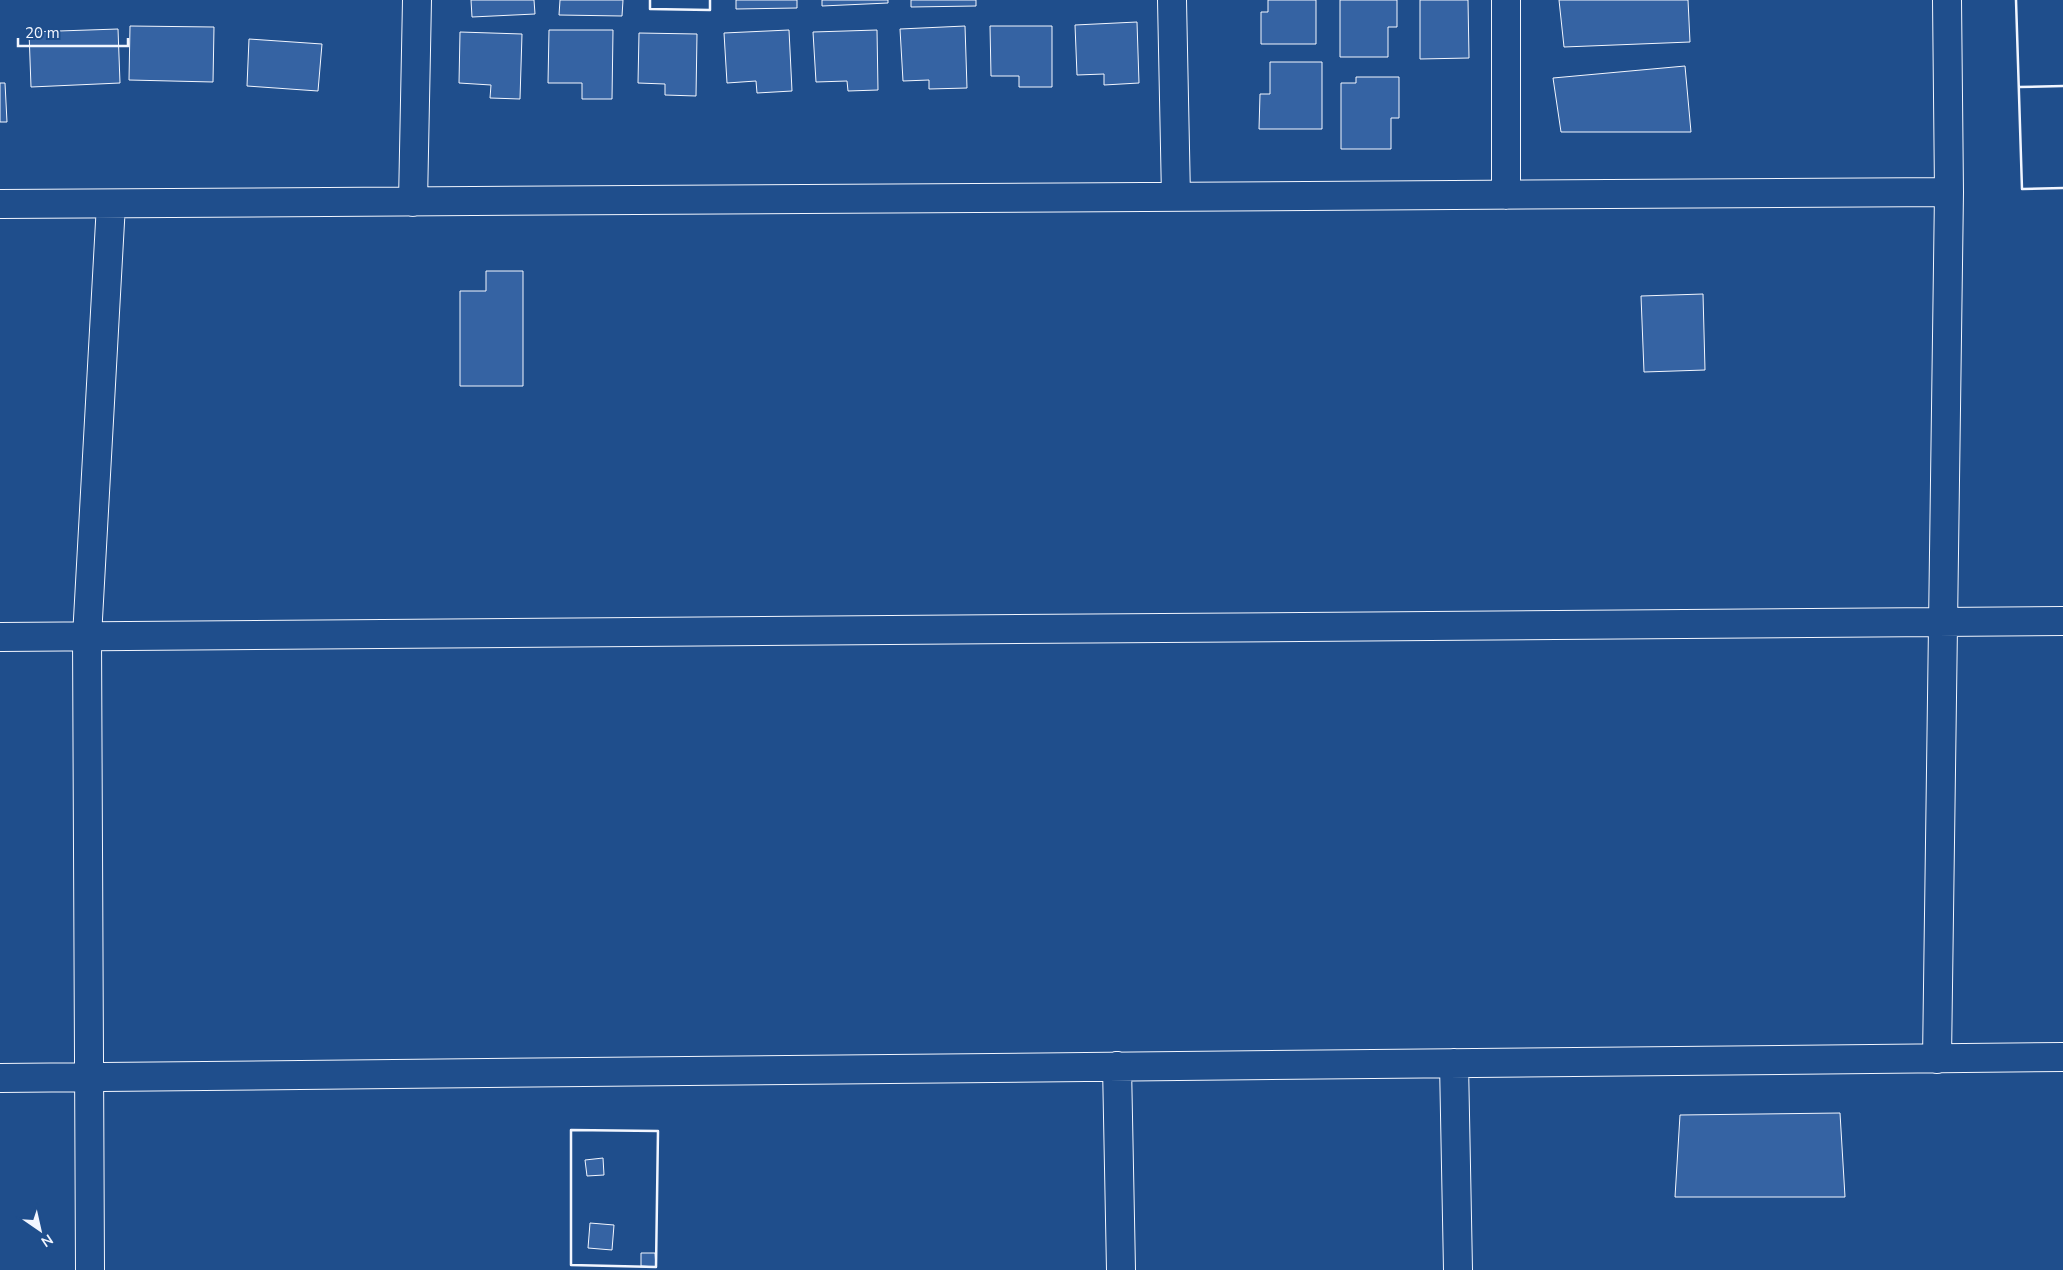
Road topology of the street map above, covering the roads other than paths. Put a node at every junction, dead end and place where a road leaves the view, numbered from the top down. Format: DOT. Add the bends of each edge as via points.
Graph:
graph roads {
  1 [pos="417,0"];
  2 [pos="1172,0"];
  3 [pos="1506,0"];
  4 [pos="1947,0"];
  5 [pos="1949,192"];
  6 [pos="1506,195"];
  7 [pos="1176,197"];
  8 [pos="413,202"];
  9 [pos="0,204"];
  10 [pos="111,204"];
  11 [pos="2063,621"];
  12 [pos="1943,622"];
  13 [pos="0,637"];
  14 [pos="87,637"];
  15 [pos="2063,1057"];
  16 [pos="1937,1059"];
  17 [pos="1454,1063"];
  18 [pos="1117,1066"];
  19 [pos="89,1077"];
  20 [pos="0,1078"];
  21 [pos="90,1270"];
  22 [pos="1121,1270"];
  23 [pos="1458,1270"];
  1 -- 8 [label="street"];
  2 -- 7 [label="street"];
  3 -- 6 [label="street"];
  4 -- 5 [label="street"];
  5 -- 6 [label="street"];
  5 -- 12 [label="street"];
  6 -- 7 [label="street"];
  7 -- 8 [label="street"];
  8 -- 10 [label="street"];
  9 -- 10 [label="street"];
  10 -- 14 [label="street"];
  11 -- 12 [label="street"];
  12 -- 14 [label="street"];
  12 -- 16 [label="street"];
  13 -- 14 [label="street"];
  14 -- 19 [label="street"];
  15 -- 16 [label="street"];
  16 -- 17 [label="street"];
  17 -- 18 [label="street"];
  17 -- 23 [label="street"];
  18 -- 19 [label="street"];
  18 -- 22 [label="street"];
  19 -- 20 [label="street"];
  19 -- 21 [label="street"];
}
